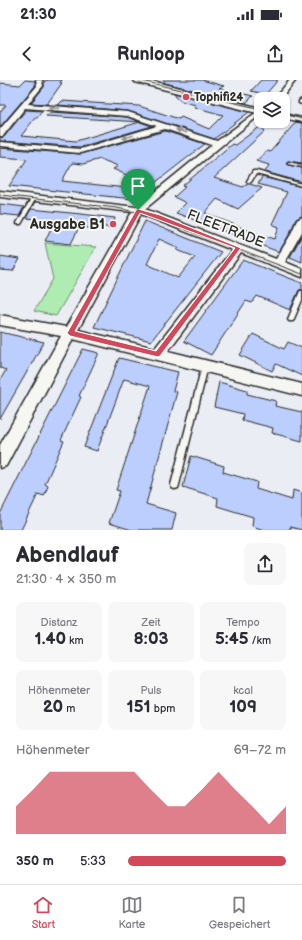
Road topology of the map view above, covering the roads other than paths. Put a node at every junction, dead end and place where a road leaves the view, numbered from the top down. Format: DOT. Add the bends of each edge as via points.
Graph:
graph roads {
  1 [pos="39,80"];
  2 [pos="138,80"];
  3 [pos="293,80"];
  4 [pos="152,81"];
  5 [pos="283,92"];
  6 [pos="254,105"];
  7 [pos="23,106"];
  8 [pos="254,109"];
  9 [pos="290,113"];
  10 [pos="254,116"];
  11 [pos="302,116"];
  12 [pos="290,117"];
  13 [pos="302,120"];
  14 [pos="166,126"];
  15 [pos="0,134"];
  16 [pos="0,144"];
  17 [pos="218,144"];
  18 [pos="289,163"];
  19 [pos="302,166"];
  20 [pos="249,181"];
  21 [pos="302,185"];
  22 [pos="0,194"];
  23 [pos="34,198"];
  24 [pos="138,210"];
  25 [pos="302,220"];
  26 [pos="19,223"];
  27 [pos="239,248"];
  28 [pos="279,263"];
  29 [pos="302,273"];
  30 [pos="302,293"];
  31 [pos="0,320"];
  32 [pos="291,320"];
  33 [pos="70,333"];
  34 [pos="158,354"];
  35 [pos="205,366"];
  36 [pos="302,390"];
  37 [pos="0,460"];
  38 [pos="175,485"];
  1 -- 7 [label="street" via="40,86"];
  2 -- 4 [label="street"];
  3 -- 5 [label="street"];
  4 -- 6 [label="street"];
  4 -- 8 [label="street"];
  14 -- 7 [label="street, one-way" via="128,114"];
  7 -- 15 [label="street"];
  9 -- 11 [label="street"];
  10 -- 17 [label="street"];
  12 -- 13 [label="street"];
  14 -- 16 [label="street, one-way" via="80,151"];
  17 -- 14 [label="street, one-way"];
  17 -- 24 [label="street"];
  18 -- 19 [label="lane"];
  20 -- 21 [label="lane" via="255,172"];
  22 -- 23 [label="street, FLEETRADE"];
  23 -- 24 [label="street, FLEETRADE"];
  23 -- 26 [label="lane"];
  24 -- 27 [label="street, FLEETRADE"];
  24 -- 33 [label="street"];
  25 -- 28 [label="street"];
  27 -- 28 [label="street, FLEETRADE"];
  27 -- 34 [label="street"];
  28 -- 29 [label="street, FLEETRADE"];
  30 -- 32 [label="lane"];
  31 -- 33 [label="street"];
  33 -- 34 [label="street"];
  33 -- 37 [label="street"];
  34 -- 35 [label="street"];
  35 -- 36 [label="street"];
  35 -- 38 [label="lane"];
}
